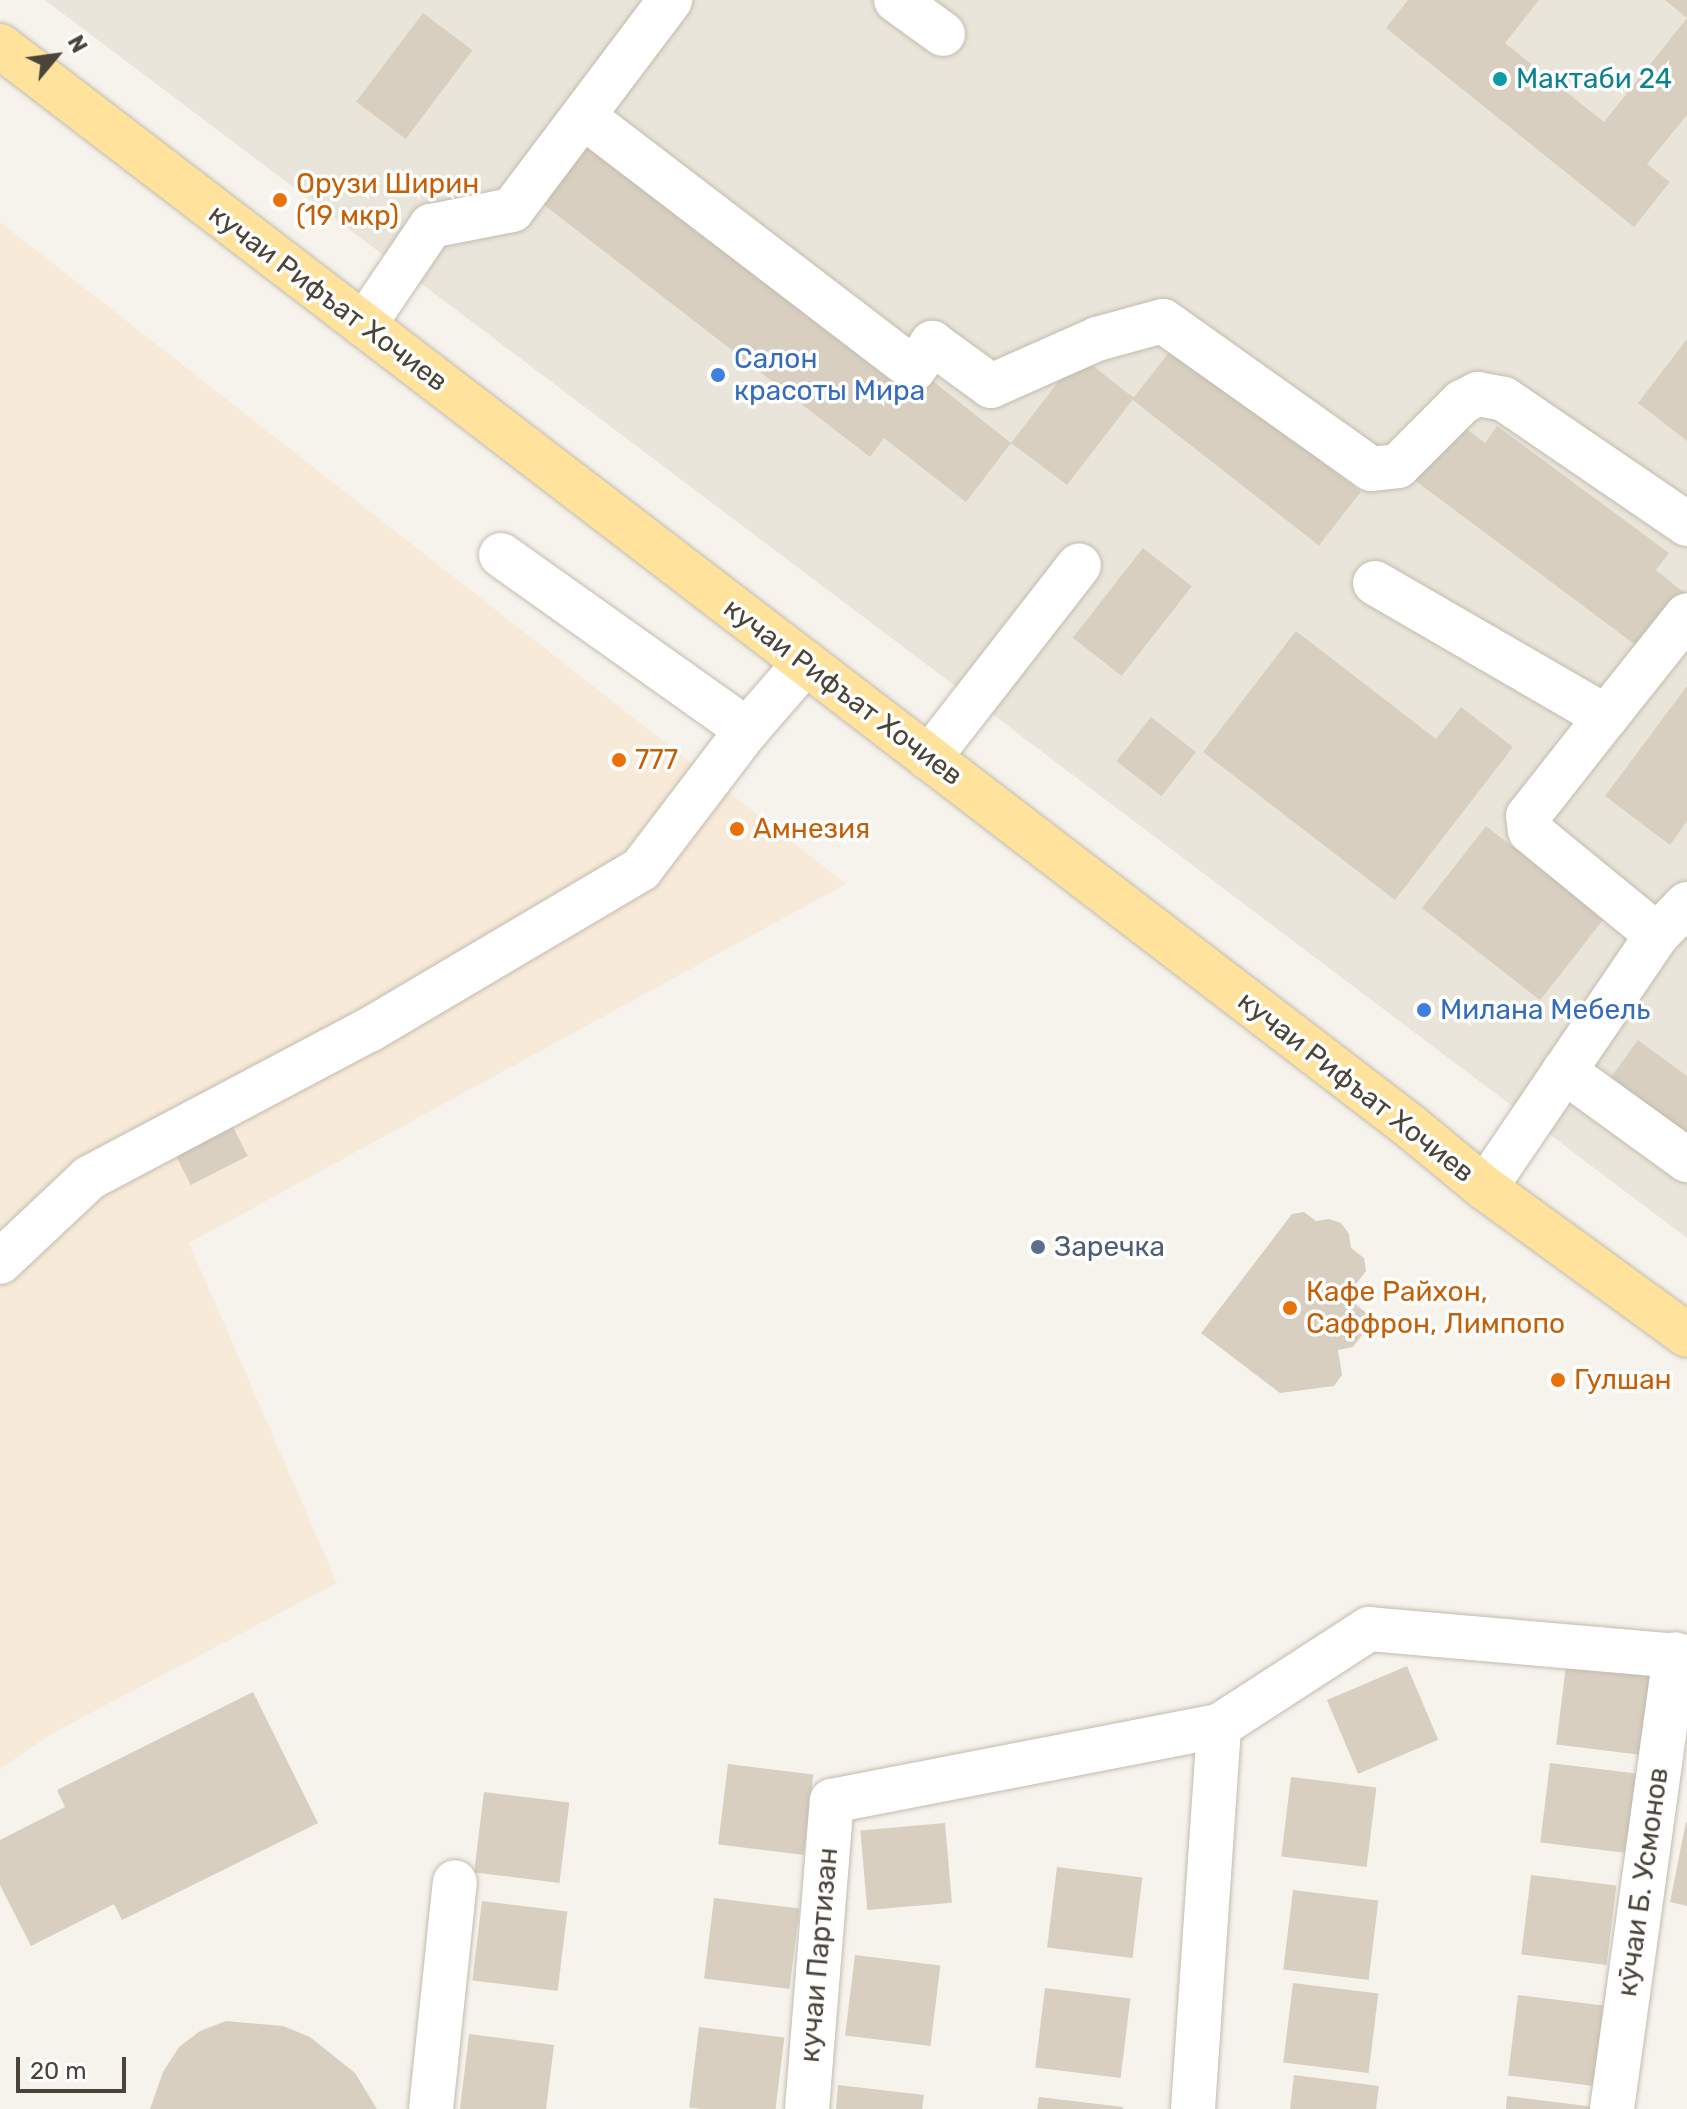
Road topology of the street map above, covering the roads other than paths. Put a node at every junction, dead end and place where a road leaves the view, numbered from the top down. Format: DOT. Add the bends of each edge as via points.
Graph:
graph roads {
  1 [pos="670,0"];
  2 [pos="896,0"];
  3 [pos="943,34"];
  4 [pos="0,46"];
  5 [pos="584,117"];
  6 [pos="364,325"];
  7 [pos="1687,524"];
  8 [pos="501,555"];
  9 [pos="1079,565"];
  10 [pos="1375,583"];
  11 [pos="1687,615"];
  12 [pos="805,663"];
  13 [pos="1606,717"];
  14 [pos="747,730"];
  15 [pos="929,758"];
  16 [pos="1687,904"];
  17 [pos="1657,935"];
  18 [pos="1564,1071"];
  19 [pos="1687,1160"];
  20 [pos="1485,1188"];
  21 [pos="0,1262"];
  22 [pos="1687,1335"];
  23 [pos="1681,1656"];
  24 [pos="1219,1726"];
  25 [pos="455,1882"];
  26 [pos="431,2109"];
  27 [pos="807,2109"];
  28 [pos="1193,2109"];
  29 [pos="1612,2109"];
  1 -- 5 [label="street"];
  2 -- 3 [label="street"];
  4 -- 6 [label="main road, кучаи Рифъат Хочиев"];
  5 -- 6 [label="street" via="512,210 431,226"];
  5 -- 7 [label="street" via="914,369 932,343 991,386 1097,339 1163,321 1371,469 1398,466 1462,402 1478,394 1504,399"];
  6 -- 12 [label="main road, кучаи Рифъат Хочиев"];
  8 -- 14 [label="street"];
  9 -- 15 [label="street"];
  10 -- 13 [label="street"];
  11 -- 13 [label="street"];
  12 -- 14 [label="street"];
  12 -- 15 [label="main road, кучаи Рифъат Хочиев"];
  13 -- 17 [label="street" via="1528,816 1513,818"];
  14 -- 21 [label="street" via="641,869 369,1030 89,1178"];
  15 -- 20 [label="main road, кучаи Рифъат Хочиев"];
  16 -- 17 [label="street"];
  17 -- 18 [label="street"];
  18 -- 19 [label="street"];
  18 -- 20 [label="street"];
  20 -- 22 [label="main road, кучаи Рифъат Хочиев"];
  23 -- 24 [label="street" via="1369,1629"];
  23 -- 29 [label="street, кӯчаи Б. Усмонов"];
  24 -- 27 [label="street, кучаи Партизан" via="832,1801"];
  24 -- 28 [label="street"];
  25 -- 26 [label="street"];
}
